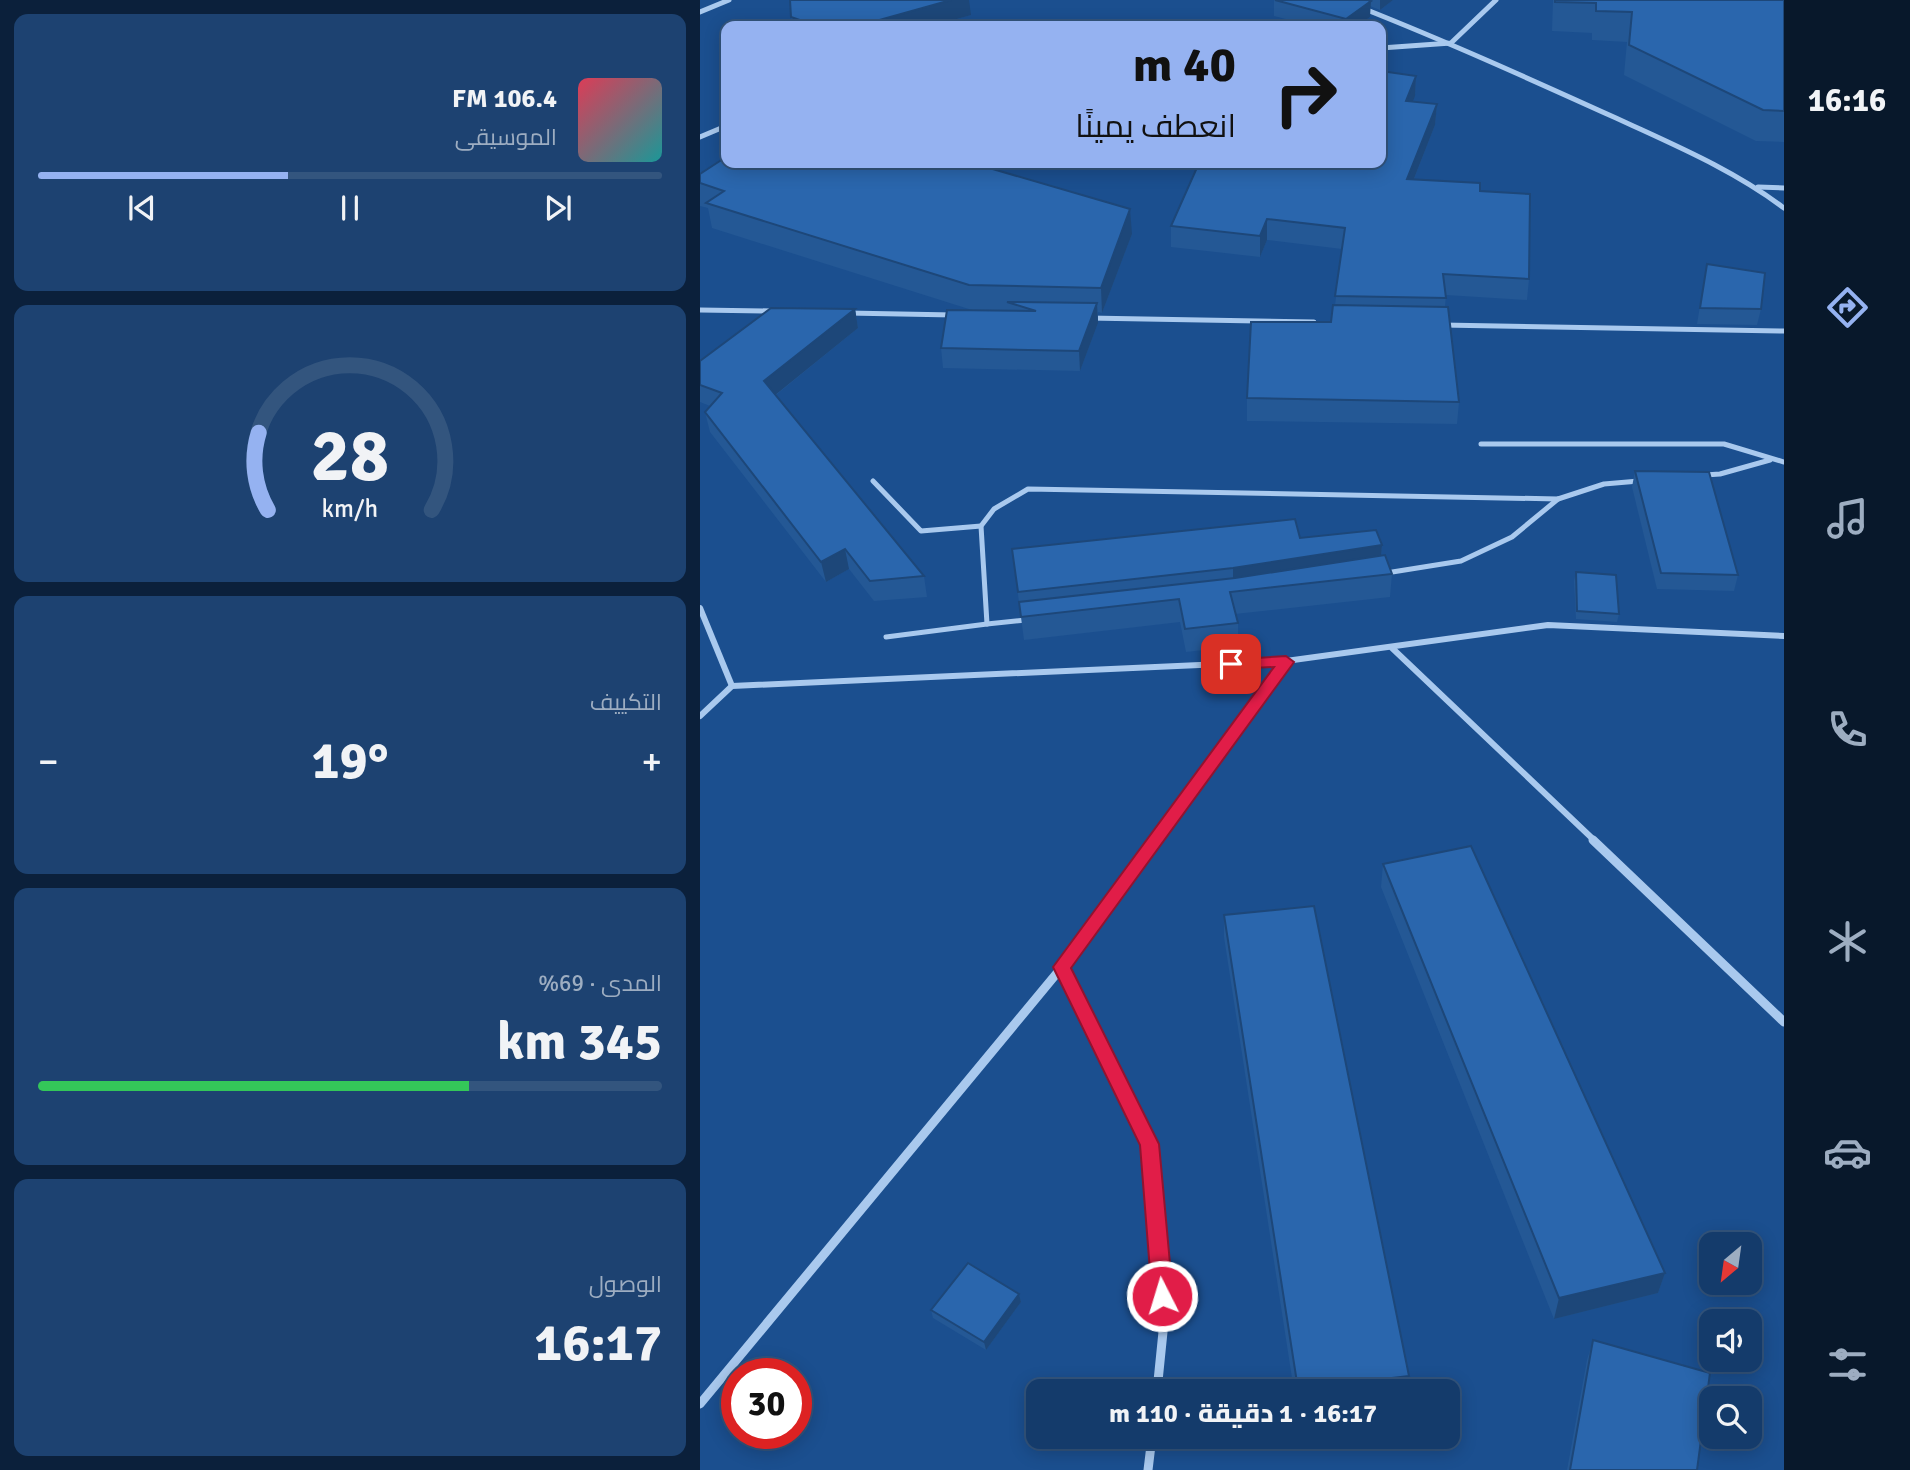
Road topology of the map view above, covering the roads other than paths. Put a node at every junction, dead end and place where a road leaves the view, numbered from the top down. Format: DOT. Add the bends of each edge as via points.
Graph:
graph roads {
  1 [pos="729,0"];
  2 [pos="1496,0"];
  3 [pos="1354,5"];
  4 [pos="700,12"];
  5 [pos="1451,43"];
  6 [pos="1386,48"];
  7 [pos="721,128"];
  8 [pos="700,137"];
  9 [pos="1758,187"];
  10 [pos="1784,188"];
  11 [pos="1784,208"];
  12 [pos="700,310"];
  13 [pos="783,312"];
  14 [pos="839,313"];
  15 [pos="964,315"];
  16 [pos="1075,317"];
  17 [pos="1325,322"];
  18 [pos="1437,325"];
  19 [pos="1784,331"];
  20 [pos="1481,444"];
  21 [pos="1770,460"];
  22 [pos="1784,462"];
  23 [pos="1694,476"];
  24 [pos="873,481"];
  25 [pos="1643,481"];
  26 [pos="1558,499"];
  27 [pos="981,526"];
  28 [pos="1381,573"];
  29 [pos="700,608"];
  30 [pos="1028,620"];
  31 [pos="987,624"];
  32 [pos="1784,636"];
  33 [pos="886,638"];
  34 [pos="1392,648"];
  35 [pos="1286,662"];
  36 [pos="732,686"];
  37 [pos="700,716"];
  38 [pos="1062,967"];
  39 [pos="1784,1022"];
  40 [pos="1158,1379"];
  41 [pos="700,1404"];
  42 [pos="1151,1449"];
  43 [pos="1149,1470"];
  1 -- 4 [label="street"];
  2 -- 5 [label="street"];
  3 -- 5 [label="street"];
  5 -- 6 [label="street"];
  5 -- 9 [label="street"];
  7 -- 8 [label="street"];
  9 -- 10 [label="street"];
  9 -- 11 [label="street"];
  12 -- 13 [label="street"];
  14 -- 15 [label="street"];
  16 -- 17 [label="street"];
  18 -- 19 [label="street"];
  20 -- 21 [label="lane" via="1724,444"];
  21 -- 22 [label="lane"];
  21 -- 23 [label="lane"];
  24 -- 27 [label="lane" via="921,531"];
  25 -- 26 [label="lane" via="1604,484"];
  26 -- 27 [label="lane" via="1028,489 994,509"];
  26 -- 28 [label="lane" via="1513,537 1461,561"];
  27 -- 31 [label="lane"];
  29 -- 36 [label="street"];
  30 -- 31 [label="lane"];
  31 -- 33 [label="lane"];
  32 -- 34 [label="street" via="1548,625"];
  34 -- 35 [label="street"];
  34 -- 39 [label="street"];
  35 -- 36 [label="street"];
  35 -- 38 [label="street"];
  36 -- 37 [label="street"];
  38 -- 40 [label="street" via="1149,1144 1164,1322"];
  38 -- 41 [label="street"];
  42 -- 43 [label="street"];
}
